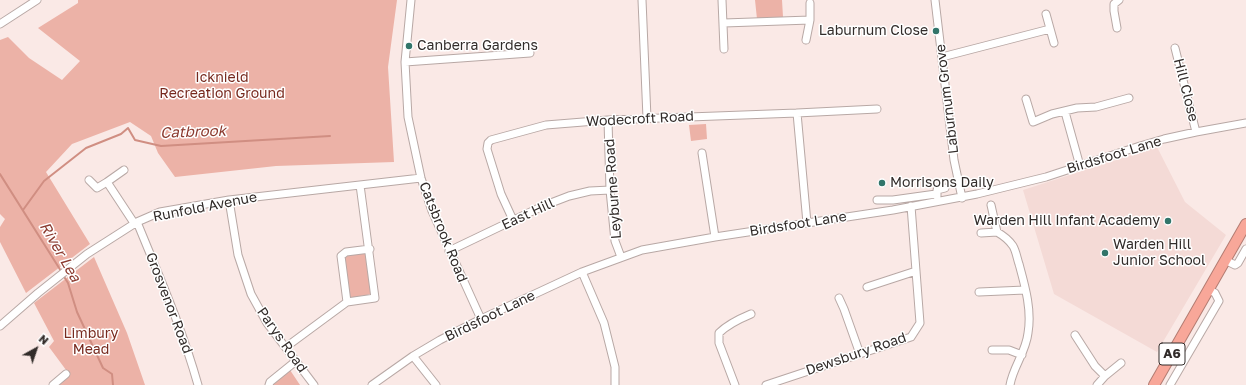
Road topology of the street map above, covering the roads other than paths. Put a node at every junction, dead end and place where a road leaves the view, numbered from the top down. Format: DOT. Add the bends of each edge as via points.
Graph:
graph roads {
  1 [pos="37,0"];
  2 [pos="411,0"];
  3 [pos="642,0"];
  4 [pos="722,0"];
  5 [pos="935,0"];
  6 [pos="1119,0"];
  7 [pos="810,3"];
  8 [pos="1046,14"];
  9 [pos="810,20"];
  10 [pos="0,24"];
  11 [pos="724,24"];
  12 [pos="1118,28"];
  13 [pos="1050,29"];
  14 [pos="806,40"];
  15 [pos="1054,43"];
  16 [pos="1175,48"];
  17 [pos="724,49"];
  18 [pos="530,53"];
  19 [pos="942,57"];
  20 [pos="405,62"];
  21 [pos="1128,98"];
  22 [pos="1026,99"];
  23 [pos="877,109"];
  24 [pos="1065,112"];
  25 [pos="797,113"];
  26 [pos="647,118"];
  27 [pos="608,120"];
  28 [pos="1246,123"];
  29 [pos="1196,132"];
  30 [pos="702,153"];
  31 [pos="1080,166"];
  32 [pos="124,170"];
  33 [pos="420,178"];
  34 [pos="89,180"];
  35 [pos="107,182"];
  36 [pos="360,185"];
  37 [pos="945,188"];
  38 [pos="610,190"];
  39 [pos="936,194"];
  40 [pos="962,198"];
  41 [pos="229,200"];
  42 [pos="877,200"];
  43 [pos="893,200"];
  44 [pos="938,202"];
  45 [pos="991,205"];
  46 [pos="910,206"];
  47 [pos="893,210"];
  48 [pos="513,220"];
  49 [pos="136,222"];
  50 [pos="807,223"];
  51 [pos="1246,224"];
  52 [pos="997,232"];
  53 [pos="982,233"];
  54 [pos="715,237"];
  55 [pos="370,249"];
  56 [pos="1246,249"];
  57 [pos="449,251"];
  58 [pos="621,257"];
  59 [pos="1226,260"];
  60 [pos="916,271"];
  61 [pos="582,272"];
  62 [pos="867,287"];
  63 [pos="1026,290"];
  64 [pos="1209,290"];
  65 [pos="979,292"];
  66 [pos="839,298"];
  67 [pos="347,302"];
  68 [pos="751,314"];
  69 [pos="480,319"];
  70 [pos="0,326"];
  71 [pos="1075,334"];
  72 [pos="1184,334"];
  73 [pos="1196,341"];
  74 [pos="286,347"];
  75 [pos="992,350"];
  76 [pos="860,354"];
  77 [pos="1022,355"];
  78 [pos="413,356"];
  79 [pos="296,361"];
  80 [pos="1121,363"];
  81 [pos="66,374"];
  82 [pos="1105,376"];
  83 [pos="55,384"];
  84 [pos="198,385"];
  85 [pos="269,385"];
  86 [pos="314,385"];
  87 [pos="372,385"];
  88 [pos="436,385"];
  89 [pos="616,385"];
  90 [pos="735,385"];
  91 [pos="766,385"];
  92 [pos="1010,385"];
  93 [pos="1097,385"];
  94 [pos="1154,385"];
  95 [pos="1170,385"];
  1 -- 10 [label="street"];
  2 -- 20 [label="street, Catsbrook Road"];
  3 -- 26 [label="street"];
  4 -- 11 [label="street"];
  5 -- 19 [label="street, Laburnum Grove"];
  6 -- 12 [label="street" via="1114,4"];
  7 -- 9 [label="street"];
  8 -- 13 [label="street"];
  9 -- 11 [label="street"];
  9 -- 14 [label="street"];
  11 -- 17 [label="street"];
  13 -- 15 [label="street"];
  13 -- 19 [label="street"];
  16 -- 29 [label="street, Hill Close"];
  18 -- 20 [label="street"];
  19 -- 40 [label="street, Laburnum Grove" via="954,160"];
  20 -- 33 [label="street, Catsbrook Road" via="408,117"];
  21 -- 24 [label="street"];
  22 -- 24 [label="street" via="1033,122"];
  23 -- 25 [label="street, Wodecroft Road"];
  24 -- 31 [label="street"];
  25 -- 26 [label="street, Wodecroft Road"];
  25 -- 50 [label="street"];
  26 -- 27 [label="street, Wodecroft Road"];
  27 -- 38 [label="street, Leyburne Road"];
  27 -- 48 [label="street, Wodecroft Road" via="546,125 488,143 487,149 501,194"];
  28 -- 29 [label="street, Birdsfoot Lane"];
  29 -- 31 [label="street, Birdsfoot Lane" via="1140,146"];
  30 -- 54 [label="street"];
  31 -- 40 [label="street, Birdsfoot Lane"];
  32 -- 35 [label="street"];
  33 -- 36 [label="street, Runfold Avenue"];
  33 -- 57 [label="street, Catsbrook Road"];
  34 -- 35 [label="street" via="97,188"];
  35 -- 49 [label="street, Grosvenor Road"];
  36 -- 41 [label="street, Runfold Avenue"];
  36 -- 55 [label="street"];
  37 -- 39 [label="street" via="937,190"];
  38 -- 48 [label="street, East Hill" via="569,196"];
  38 -- 58 [label="street, Leyburne Road" via="615,241"];
  39 -- 43 [label="street"];
  39 -- 44 [label="street"];
  40 -- 44 [label="street, Birdsfoot Lane"];
  41 -- 49 [label="street, Runfold Avenue" via="160,212"];
  41 -- 74 [label="street, Parys Road" via="238,255 251,294 267,323"];
  42 -- 43 [label="street"];
  43 -- 47 [label="street"];
  44 -- 46 [label="street, Birdsfoot Lane"];
  45 -- 52 [label="street"];
  46 -- 47 [label="street, Birdsfoot Lane"];
  46 -- 60 [label="street, Dewsbury Road"];
  47 -- 50 [label="street, Birdsfoot Lane"];
  48 -- 57 [label="street, East Hill"];
  49 -- 70 [label="street, Runfold Avenue" via="66,270"];
  49 -- 84 [label="street, Grosvenor Road" via="177,318"];
  50 -- 54 [label="street, Birdsfoot Lane"];
  51 -- 59 [label="highway, A6"];
  52 -- 53 [label="street"];
  52 -- 63 [label="street" via="1007,238 1014,248"];
  54 -- 58 [label="street, Birdsfoot Lane" via="642,250"];
  55 -- 67 [label="street" via="346,252 341,256"];
  55 -- 67 [label="street" via="375,298"];
  56 -- 59 [label="street" via="1238,264"];
  57 -- 69 [label="street, Catsbrook Road"];
  58 -- 61 [label="street, Birdsfoot Lane"];
  59 -- 64 [label="highway, A6"];
  60 -- 62 [label="street"];
  60 -- 76 [label="street, Dewsbury Road" via="920,323 911,337"];
  61 -- 69 [label="street, Birdsfoot Lane"];
  61 -- 89 [label="street" via="604,323 615,367"];
  63 -- 65 [label="street"];
  63 -- 77 [label="street" via="1030,314"];
  64 -- 72 [label="highway, A6"];
  64 -- 73 [label="street" via="1219,301"];
  66 -- 76 [label="street"];
  67 -- 74 [label="street"];
  68 -- 90 [label="street" via="719,333 719,343"];
  69 -- 78 [label="street, Birdsfoot Lane"];
  71 -- 82 [label="street" via="1095,366"];
  72 -- 73 [label="street"];
  72 -- 94 [label="highway, A6"];
  73 -- 95 [label="street"];
  74 -- 79 [label="street, Parys Road"];
  75 -- 77 [label="street" via="1009,350"];
  76 -- 91 [label="street, Dewsbury Road"];
  77 -- 92 [label="street" via="1012,374"];
  78 -- 87 [label="street, Birdsfoot Lane"];
  78 -- 88 [label="street"];
  79 -- 85 [label="street"];
  79 -- 86 [label="street, Parys Road"];
  80 -- 82 [label="street"];
  81 -- 83 [label="street"];
  82 -- 93 [label="street"];
}
